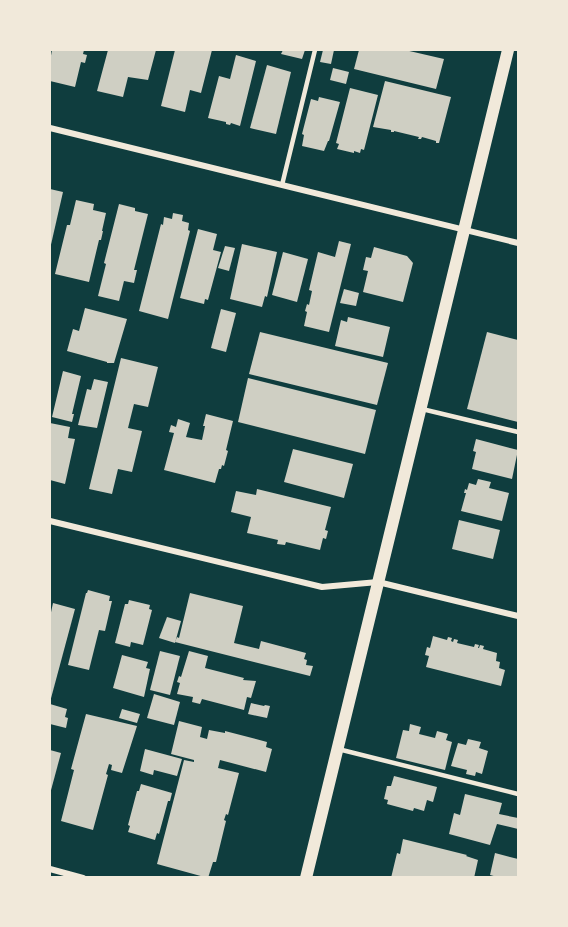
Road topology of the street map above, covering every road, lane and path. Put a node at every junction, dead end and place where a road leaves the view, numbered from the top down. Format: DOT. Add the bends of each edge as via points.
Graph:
graph roads {
  1 [pos="315,50"];
  2 [pos="508,50"];
  3 [pos="50,128"];
  4 [pos="282,185"];
  5 [pos="464,230"];
  6 [pos="519,243"];
  7 [pos="419,409"];
  8 [pos="519,432"];
  9 [pos="50,522"];
  10 [pos="378,582"];
  11 [pos="519,616"];
  12 [pos="337,748"];
  13 [pos="519,794"];
  14 [pos="50,869"];
  15 [pos="83,878"];
  16 [pos="306,878"];
  1 -- 4 [label="lane"];
  2 -- 5 [label="main road"];
  3 -- 4 [label="street"];
  4 -- 5 [label="street"];
  5 -- 6 [label="street"];
  5 -- 7 [label="main road"];
  7 -- 8 [label="lane"];
  7 -- 10 [label="main road"];
  9 -- 10 [label="street" via="322,587"];
  10 -- 11 [label="street"];
  10 -- 12 [label="main road"];
  12 -- 13 [label="lane"];
  12 -- 16 [label="main road"];
  14 -- 15 [label="street"];
}
